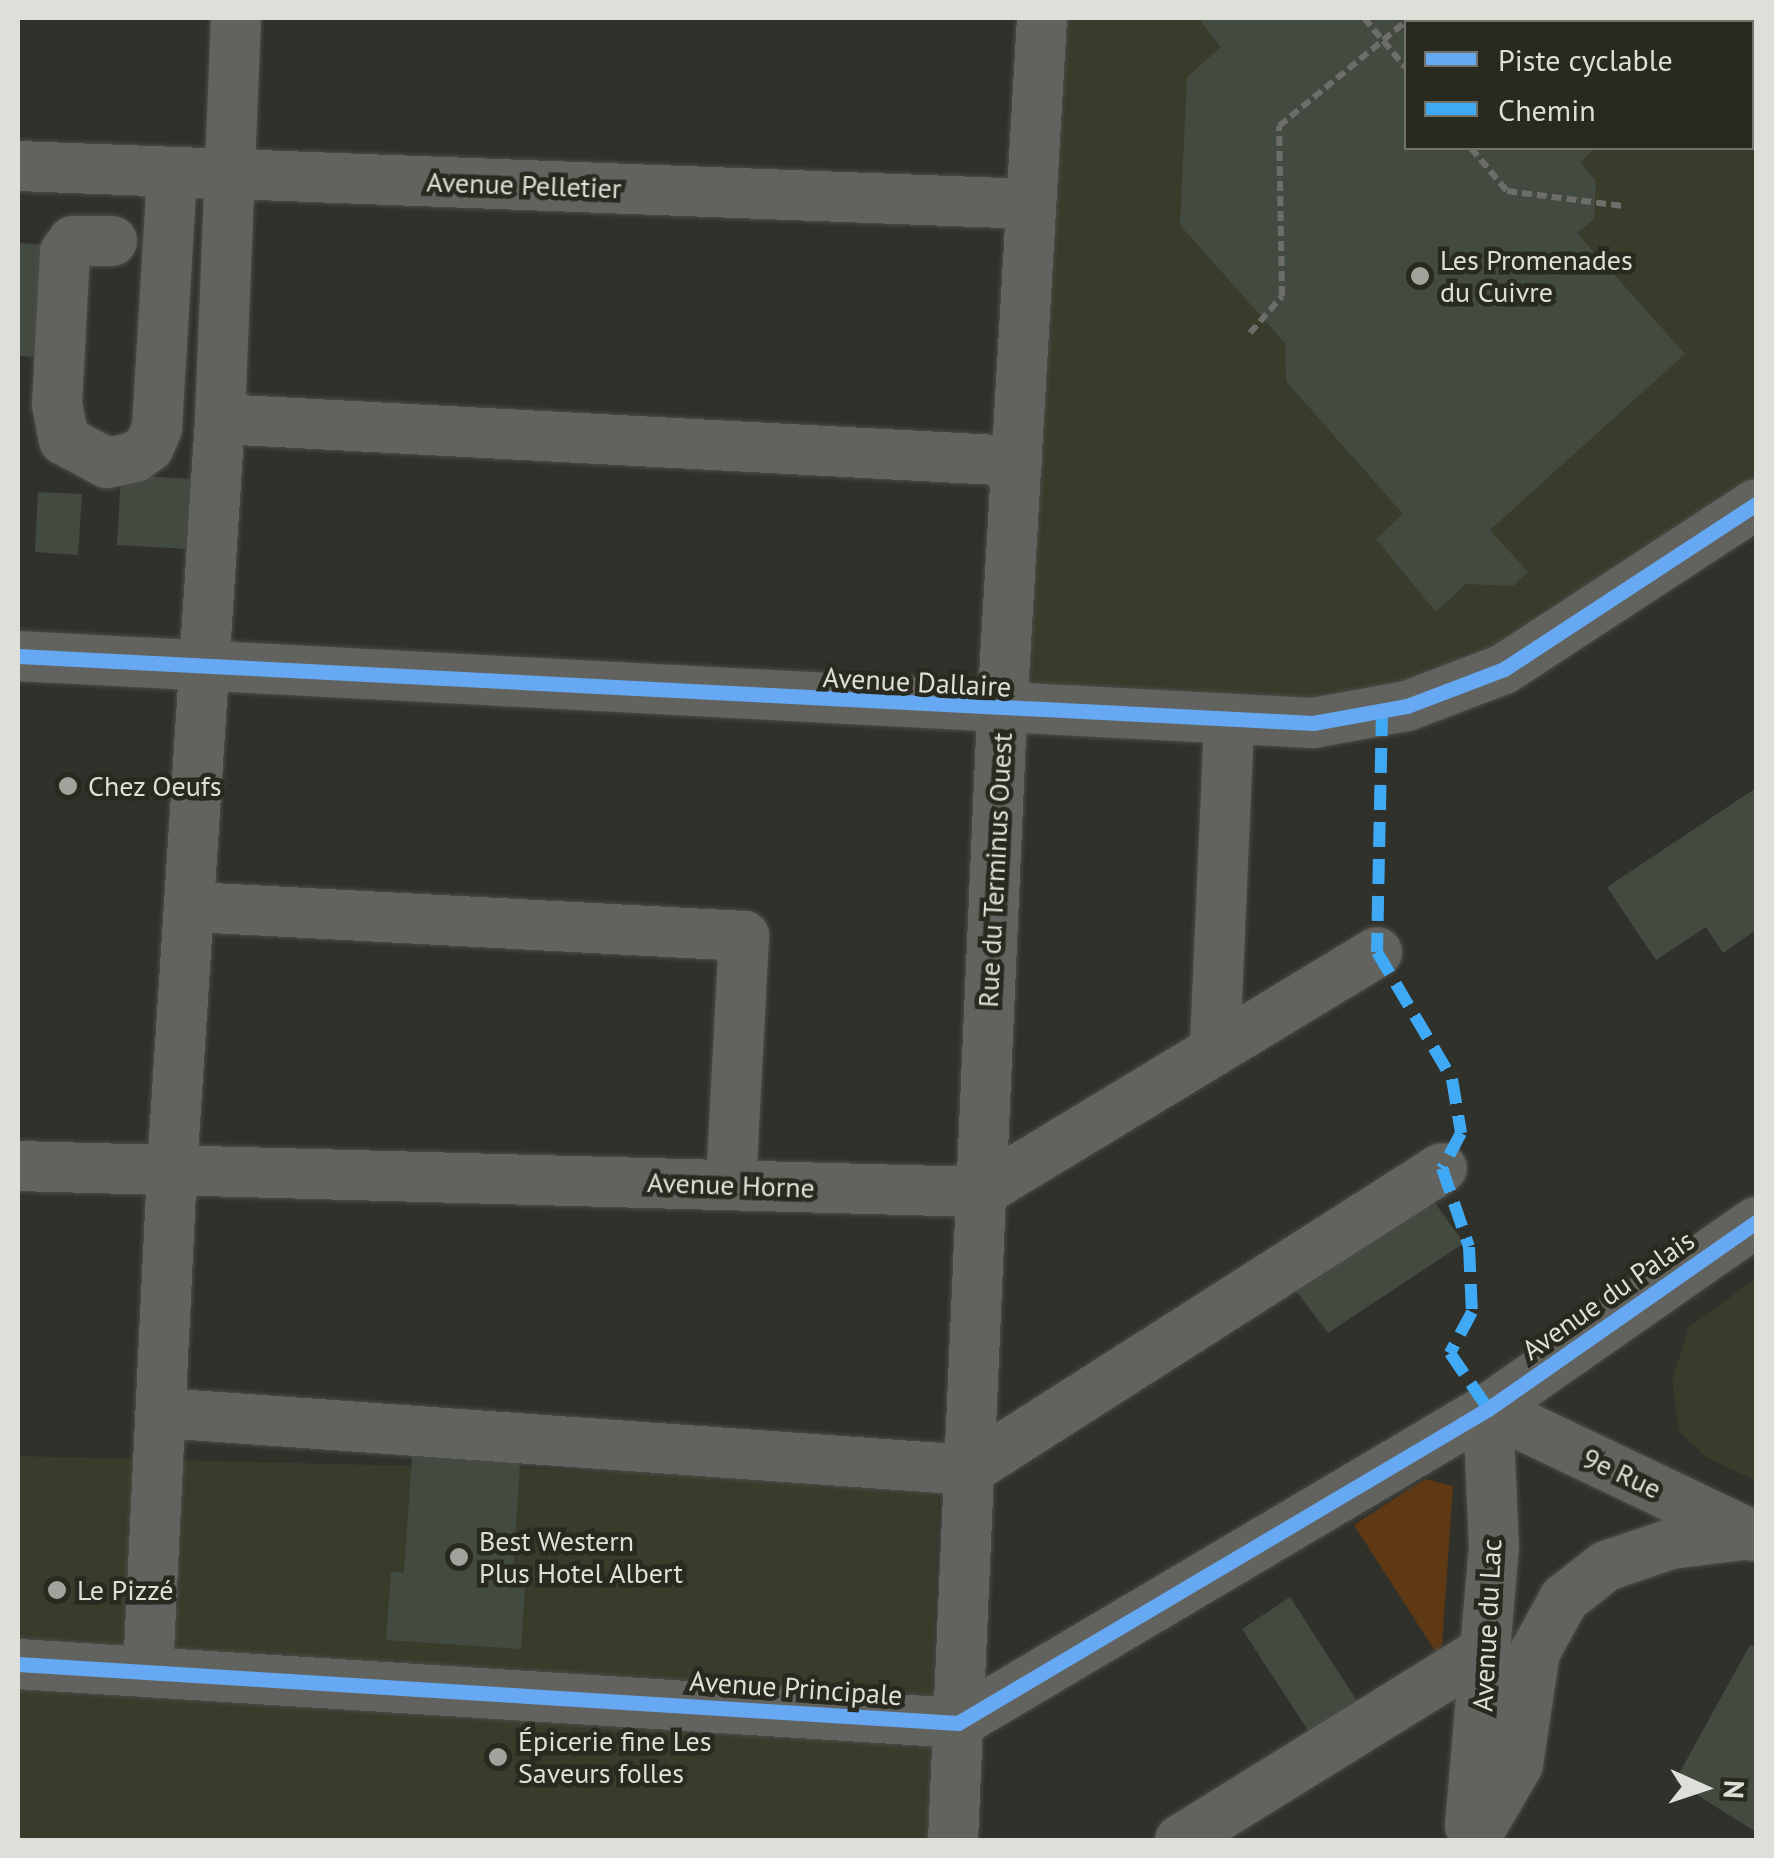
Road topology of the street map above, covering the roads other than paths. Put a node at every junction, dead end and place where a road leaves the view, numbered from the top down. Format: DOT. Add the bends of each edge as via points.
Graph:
graph roads {
  1 [pos="236,18"];
  2 [pos="1042,18"];
  3 [pos="18,166"];
  4 [pos="172,173"];
  5 [pos="234,174"];
  6 [pos="1031,204"];
  7 [pos="112,241"];
  8 [pos="220,419"];
  9 [pos="1017,461"];
  10 [pos="1756,504"];
  11 [pos="18,656"];
  12 [pos="203,666"];
  13 [pos="1002,712"];
  14 [pos="1229,723"];
  15 [pos="193,907"];
  16 [pos="1378,952"];
  17 [pos="1215,1044"];
  18 [pos="18,1166"];
  19 [pos="1442,1168"];
  20 [pos="172,1170"];
  21 [pos="731,1185"];
  22 [pos="981,1192"];
  23 [pos="1756,1222"];
  24 [pos="1488,1410"];
  25 [pos="162,1413"];
  26 [pos="969,1470"];
  27 [pos="1754,1536"];
  28 [pos="1486,1650"];
  29 [pos="18,1664"];
  30 [pos="148,1672"];
  31 [pos="958,1723"];
  32 [pos="952,1840"];
  33 [pos="1180,1840"];
  34 [pos="1471,1840"];
  1 -- 5 [label="street"];
  2 -- 6 [label="street, Rue du Terminus Ouest"];
  3 -- 4 [label="street, Avenue Pelletier"];
  4 -- 5 [label="street, Avenue Pelletier"];
  4 -- 7 [label="street" via="157,428 150,447 107,463 64,440 57,404 65,252 73,241"];
  5 -- 6 [label="street, Avenue Pelletier"];
  5 -- 8 [label="street"];
  6 -- 9 [label="street, Rue du Terminus Ouest"];
  8 -- 9 [label="street"];
  8 -- 12 [label="street"];
  9 -- 13 [label="street, Rue du Terminus Ouest"];
  10 -- 14 [label="street, Avenue Dallaire" via="1504,668 1406,706 1313,723"];
  11 -- 12 [label="street, Avenue Dallaire"];
  12 -- 13 [label="street, Avenue Dallaire"];
  12 -- 15 [label="street"];
  13 -- 14 [label="street, Avenue Dallaire"];
  13 -- 22 [label="street, Rue du Terminus Ouest"];
  14 -- 17 [label="street"];
  15 -- 20 [label="street"];
  15 -- 21 [label="street" via="744,936"];
  16 -- 17 [label="street"];
  17 -- 22 [label="street"];
  18 -- 20 [label="street, Avenue Horne"];
  19 -- 26 [label="street"];
  20 -- 21 [label="street, Avenue Horne"];
  20 -- 25 [label="street"];
  21 -- 22 [label="street, Avenue Horne"];
  22 -- 26 [label="street, Rue du Terminus Ouest"];
  23 -- 24 [label="street, Avenue du Palais"];
  24 -- 27 [label="street, 9e Rue"];
  24 -- 28 [label="street, Avenue du Lac" via="1494,1548"];
  24 -- 31 [label="street"];
  25 -- 26 [label="street"];
  25 -- 30 [label="street"];
  26 -- 31 [label="street, Rue du Terminus Ouest"];
  27 -- 34 [label="street" via="1671,1544 1606,1566 1564,1599 1534,1652 1518,1764"];
  28 -- 33 [label="street"];
  28 -- 34 [label="street, Avenue du Lac"];
  29 -- 30 [label="street, Avenue Principale"];
  30 -- 31 [label="street, Avenue Principale"];
  31 -- 32 [label="street, Rue du Terminus Ouest"];
}
